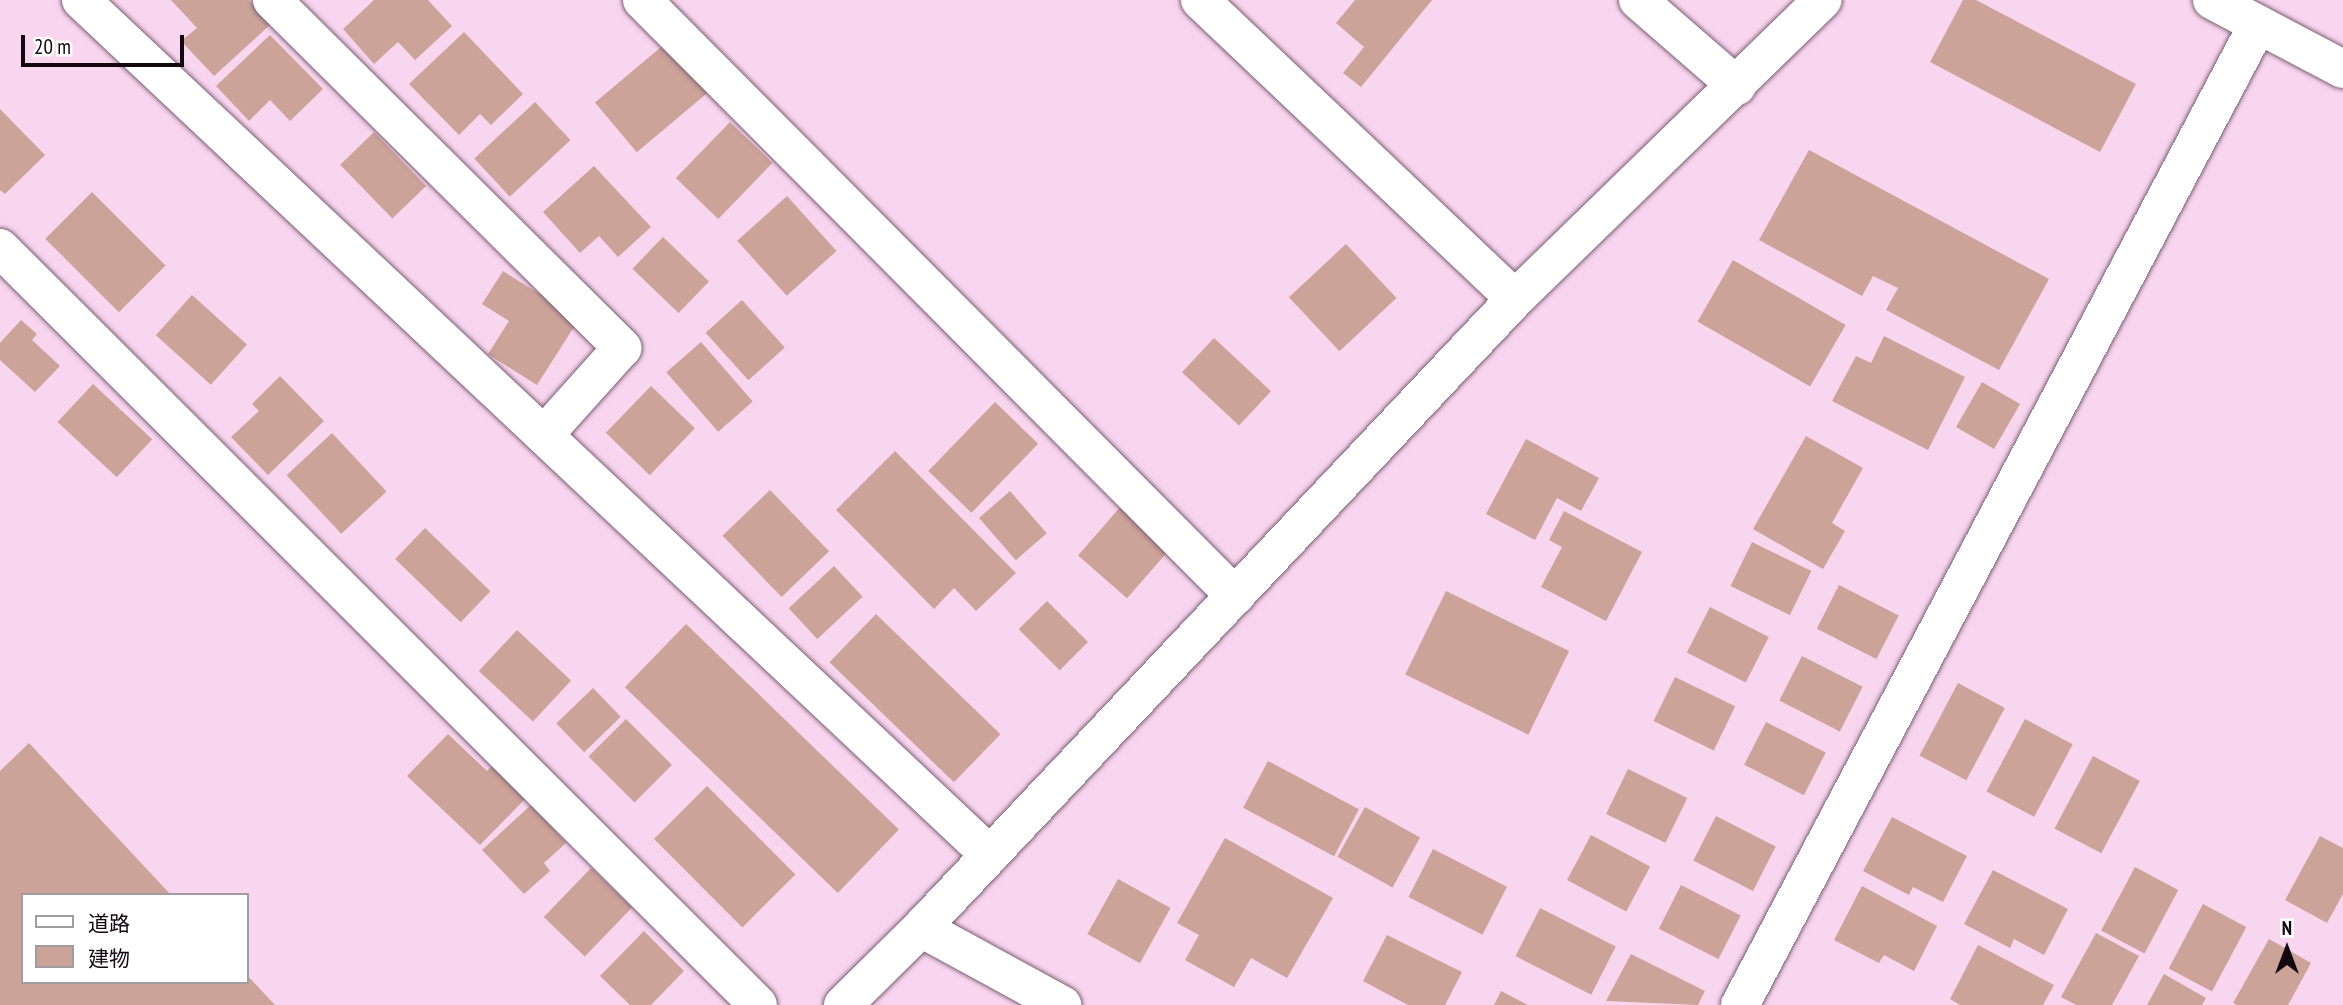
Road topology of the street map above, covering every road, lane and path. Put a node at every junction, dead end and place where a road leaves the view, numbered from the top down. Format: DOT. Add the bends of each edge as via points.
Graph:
graph roads {
  1 [pos="81,0"];
  2 [pos="272,0"];
  3 [pos="642,0"];
  4 [pos="1200,0"];
  5 [pos="1638,0"];
  6 [pos="1823,0"];
  7 [pos="2212,0"];
  8 [pos="2258,24"];
  9 [pos="2343,69"];
  10 [pos="1737,86"];
  11 [pos="0,248"];
  12 [pos="1516,299"];
  13 [pos="544,435"];
  14 [pos="1234,596"];
  15 [pos="990,855"];
  16 [pos="921,928"];
  17 [pos="758,1005"];
  18 [pos="843,1005"];
  19 [pos="1062,1005"];
  20 [pos="1741,1005"];
  1 -- 13 [label="street"];
  2 -- 13 [label="street" via="622,348"];
  3 -- 14 [label="street"];
  4 -- 12 [label="street"];
  5 -- 10 [label="street"];
  6 -- 10 [label="street"];
  7 -- 8 [label="street"];
  8 -- 9 [label="street"];
  8 -- 20 [label="street"];
  10 -- 12 [label="street"];
  11 -- 17 [label="street"];
  12 -- 14 [label="street"];
  13 -- 15 [label="street"];
  14 -- 15 [label="street"];
  15 -- 16 [label="street"];
  16 -- 18 [label="street"];
  16 -- 19 [label="street"];
}
